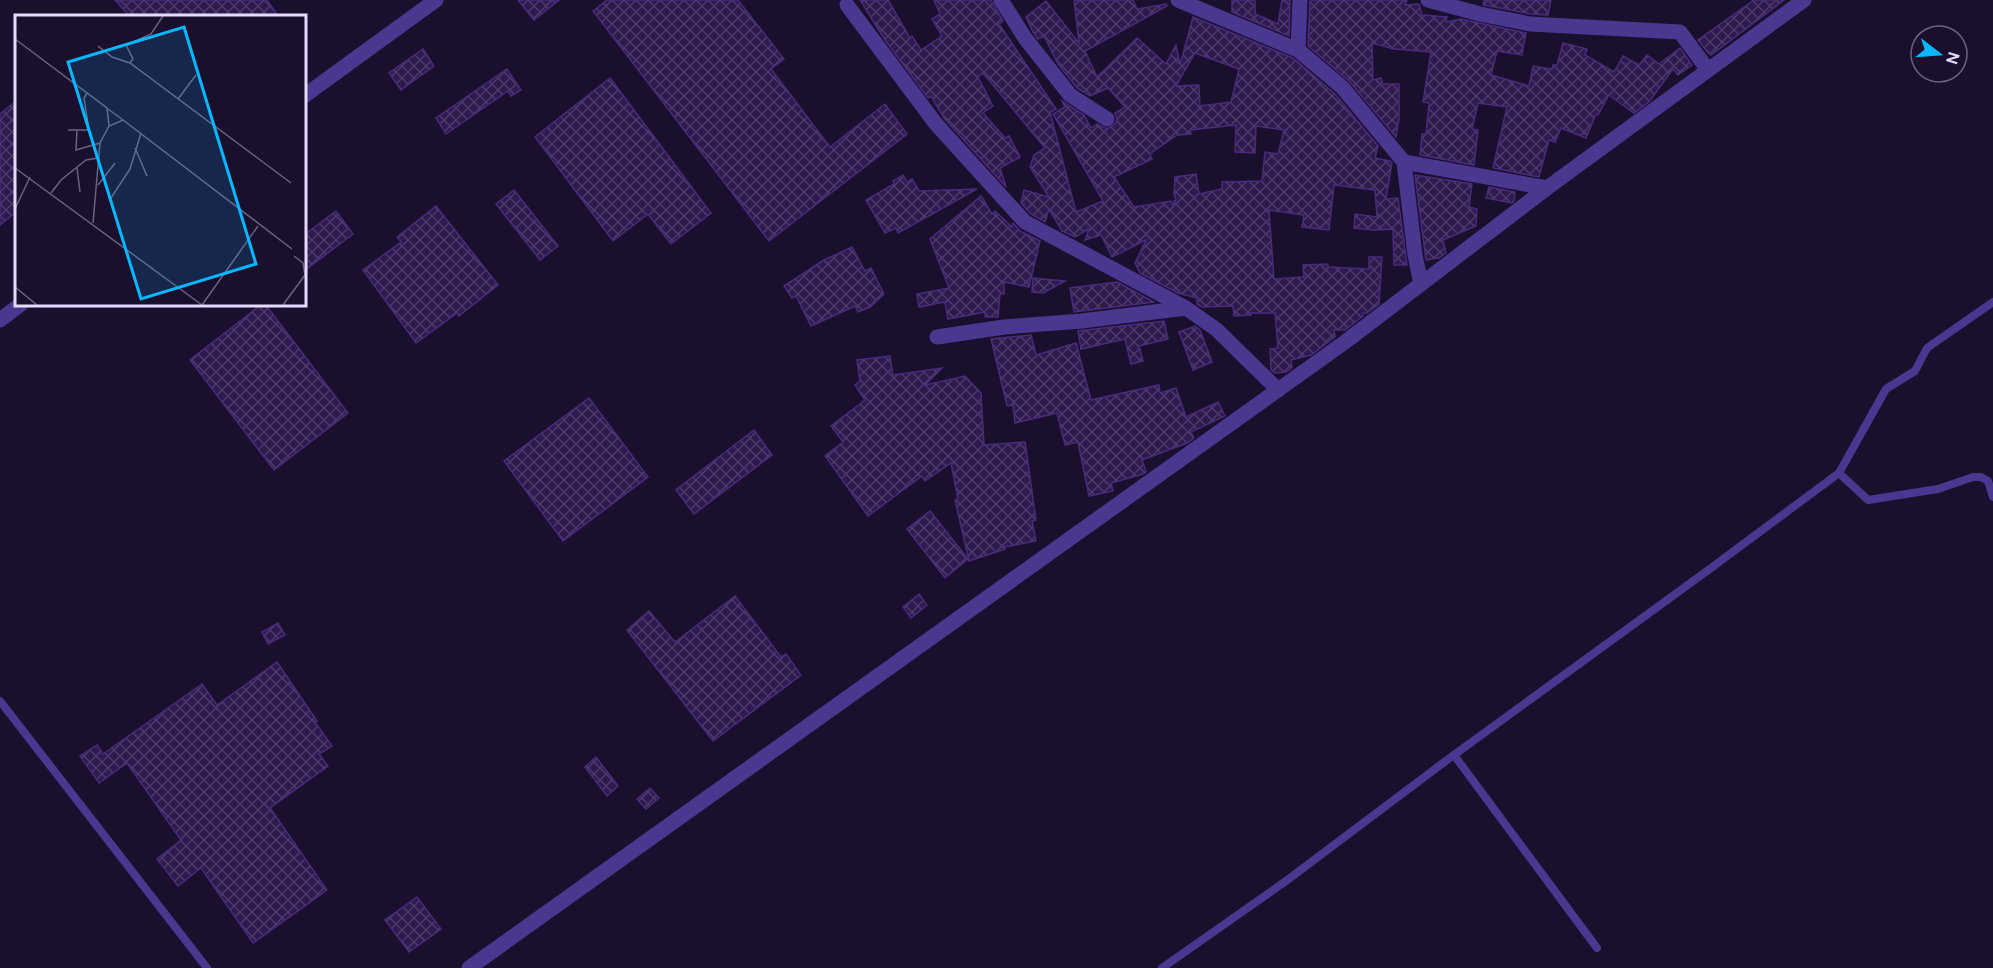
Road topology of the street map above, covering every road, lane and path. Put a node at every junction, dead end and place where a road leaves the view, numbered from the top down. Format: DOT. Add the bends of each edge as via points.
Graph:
graph roads {
  1 [pos="436,0"];
  2 [pos="1001,0"];
  3 [pos="1300,0"];
  4 [pos="1428,0"];
  5 [pos="1804,0"];
  6 [pos="1187,1"];
  7 [pos="847,5"];
  8 [pos="1298,50"];
  9 [pos="1708,70"];
  10 [pos="306,95"];
  11 [pos="1107,119"];
  12 [pos="1404,162"];
  13 [pos="1547,188"];
  14 [pos="1421,284"];
  15 [pos="1993,302"];
  16 [pos="18,306"];
  17 [pos="1186,308"];
  18 [pos="0,320"];
  19 [pos="937,338"];
  20 [pos="1278,390"];
  21 [pos="1839,473"];
  22 [pos="1993,497"];
  23 [pos="0,701"];
  24 [pos="1454,755"];
  25 [pos="1598,948"];
  26 [pos="207,968"];
  27 [pos="469,968"];
  28 [pos="1162,968"];
  1 -- 10 [label="street"];
  2 -- 11 [label="street" via="1070,95"];
  3 -- 8 [label="street"];
  4 -- 9 [label="street" via="1530,24 1680,32"];
  5 -- 9 [label="street"];
  6 -- 8 [label="street"];
  7 -- 17 [label="street" via="936,124 1026,222"];
  8 -- 12 [label="street" via="1342,87"];
  9 -- 13 [label="street"];
  12 -- 13 [label="street"];
  12 -- 14 [label="street"];
  13 -- 14 [label="street"];
  14 -- 20 [label="street"];
  15 -- 21 [label="lane" via="1927,348 1915,371 1886,389"];
  16 -- 18 [label="street"];
  17 -- 19 [label="street"];
  17 -- 20 [label="street" via="1217,330"];
  20 -- 27 [label="street"];
  21 -- 22 [label="lane" via="1868,500 1938,489 1973,477 1988,481"];
  21 -- 24 [label="lane"];
  23 -- 26 [label="lane"];
  24 -- 25 [label="lane"];
  24 -- 28 [label="lane"];
}
